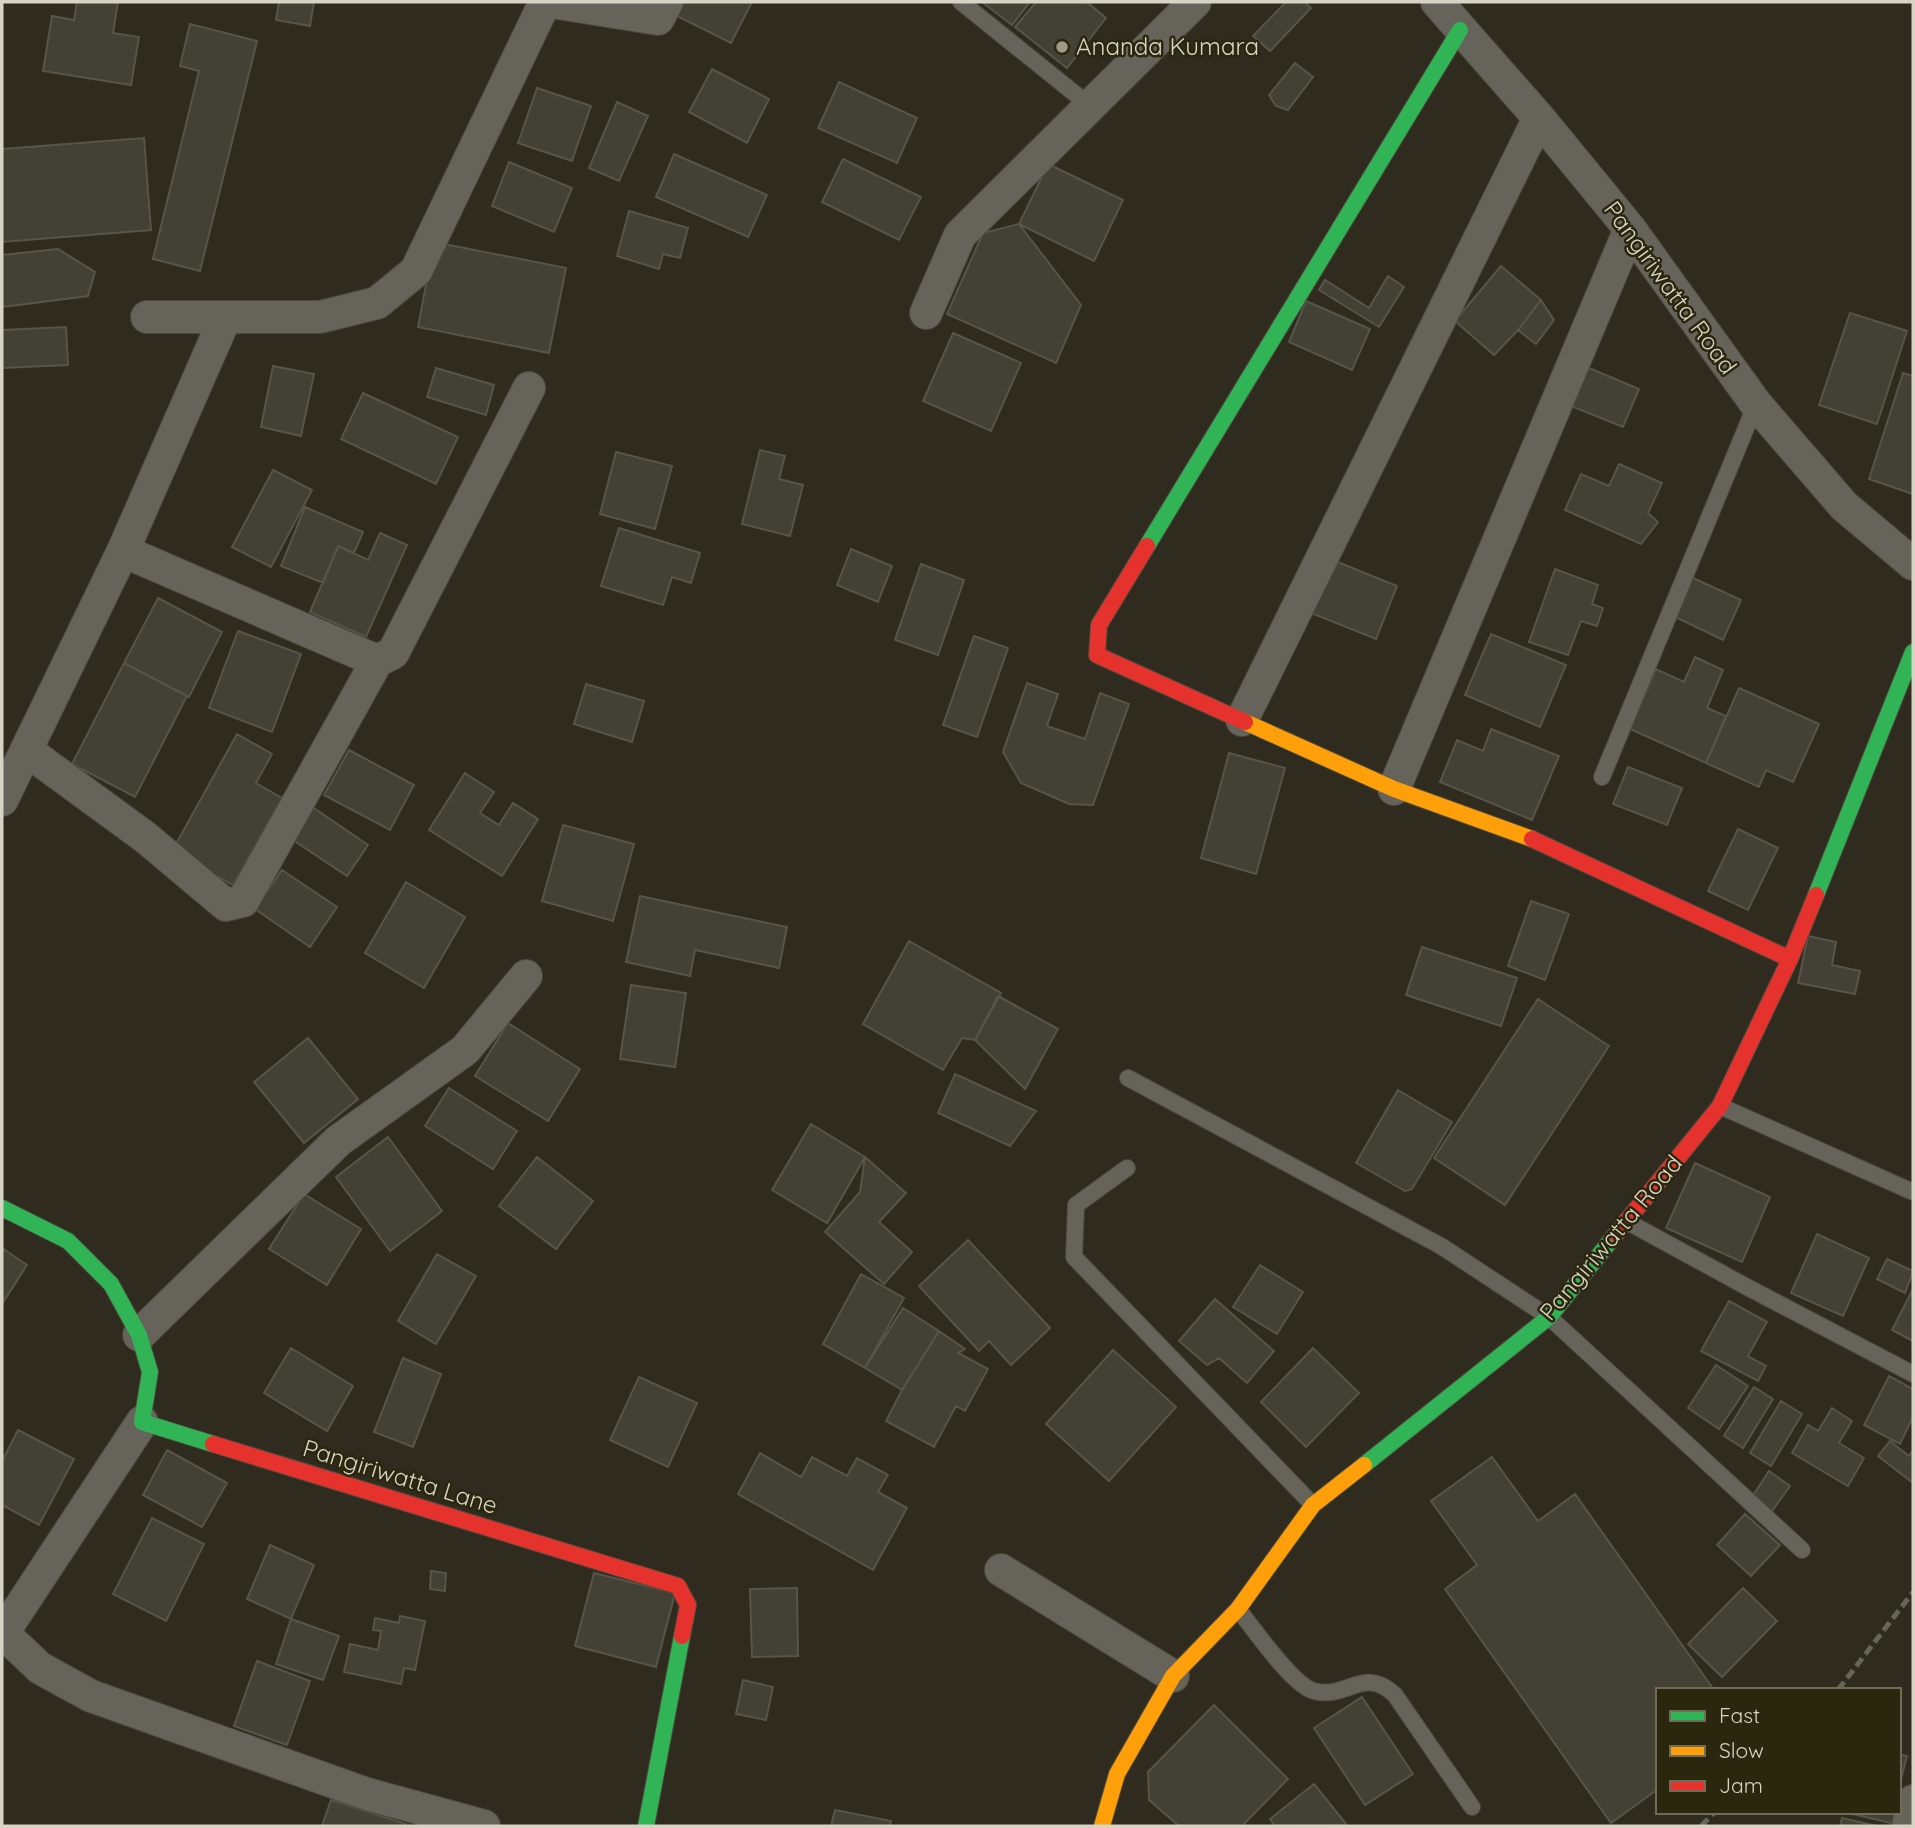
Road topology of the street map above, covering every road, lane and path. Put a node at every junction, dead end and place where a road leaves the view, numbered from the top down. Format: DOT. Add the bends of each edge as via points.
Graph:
graph roads {
  1 [pos="545,2"];
  2 [pos="552,2"];
  3 [pos="667,2"];
  4 [pos="961,2"];
  5 [pos="1195,2"];
  6 [pos="1437,2"];
  7 [pos="1460,30"];
  8 [pos="1089,105"];
  9 [pos="1539,118"];
  10 [pos="1630,229"];
  11 [pos="926,313"];
  12 [pos="147,317"];
  13 [pos="225,318"];
  14 [pos="529,388"];
  15 [pos="1756,404"];
  16 [pos="123,551"];
  17 [pos="1913,564"];
  18 [pos="1913,652"];
  19 [pos="377,661"];
  20 [pos="1242,720"];
  21 [pos="26,750"];
  22 [pos="1602,777"];
  23 [pos="1394,789"];
  24 [pos="2,800"];
  25 [pos="1790,958"];
  26 [pos="526,976"];
  27 [pos="1128,1079"];
  28 [pos="1720,1106"];
  29 [pos="1127,1168"];
  30 [pos="1913,1192"];
  31 [pos="2,1208"];
  32 [pos="1626,1221"];
  33 [pos="1549,1317"];
  34 [pos="139,1335"];
  35 [pos="1913,1374"];
  36 [pos="142,1422"];
  37 [pos="1313,1505"];
  38 [pos="1802,1550"];
  39 [pos="1001,1570"];
  40 [pos="1238,1609"];
  41 [pos="3,1634"];
  42 [pos="1173,1676"];
  43 [pos="1913,1801"];
  44 [pos="1472,1807"];
  45 [pos="484,1826"];
  46 [pos="646,1826"];
  47 [pos="1102,1826"];
  48 [pos="1908,1826"];
  1 -- 13 [label="street" via="416,271 377,303 320,317"];
  2 -- 3 [label="street" via="658,19"];
  4 -- 8 [label="lane"];
  5 -- 8 [label="street"];
  6 -- 7 [label="street, Pangiriwatta Road"];
  7 -- 9 [label="street, Pangiriwatta Road"];
  7 -- 20 [label="street" via="1100,625 1097,655"];
  8 -- 11 [label="street" via="960,235"];
  9 -- 10 [label="street, Pangiriwatta Road"];
  9 -- 20 [label="street"];
  10 -- 15 [label="street, Pangiriwatta Road"];
  10 -- 23 [label="street"];
  12 -- 13 [label="street"];
  13 -- 16 [label="street"];
  14 -- 19 [label="street" via="393,653"];
  15 -- 17 [label="street, Pangiriwatta Road" via="1844,506"];
  15 -- 22 [label="lane"];
  16 -- 19 [label="street"];
  16 -- 21 [label="street"];
  18 -- 25 [label="street, Pangiriwatta Road"];
  19 -- 21 [label="street" via="243,901 226,905 145,837"];
  20 -- 23 [label="street"];
  21 -- 24 [label="street"];
  23 -- 25 [label="street" via="1528,836"];
  25 -- 28 [label="street, Pangiriwatta Road"];
  26 -- 34 [label="street" via="465,1050 338,1141"];
  27 -- 33 [label="lane" via="1441,1246"];
  28 -- 30 [label="lane"];
  28 -- 32 [label="street, Pangiriwatta Road"];
  29 -- 37 [label="lane" via="1076,1205 1074,1257"];
  31 -- 34 [label="street" via="68,1241 111,1284"];
  32 -- 33 [label="street, Pangiriwatta Road"];
  32 -- 35 [label="lane"];
  33 -- 37 [label="street, Pangiriwatta Road"];
  33 -- 38 [label="lane"];
  34 -- 36 [label="street" via="150,1372"];
  36 -- 41 [label="street"];
  36 -- 46 [label="street, Pangiriwatta Lane" via="678,1586 688,1605"];
  37 -- 40 [label="street, Pangiriwatta Road"];
  39 -- 42 [label="street"];
  40 -- 42 [label="street, Pangiriwatta Road"];
  40 -- 44 [label="lane" via="1298,1684 1329,1693 1367,1682 1384,1684"];
  41 -- 45 [label="street" via="40,1668 91,1696 367,1794"];
  42 -- 47 [label="street, Pangiriwatta Road" via="1116,1774"];
  43 -- 48 [label="street"];
}
